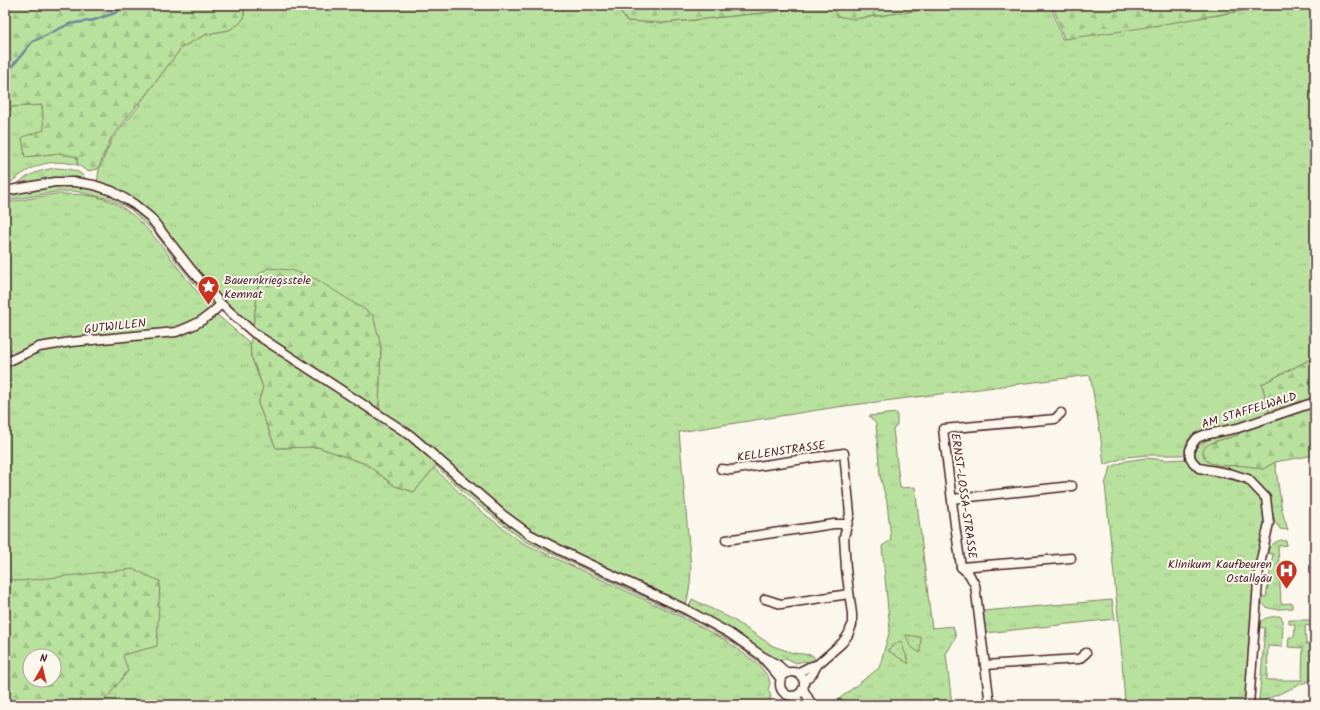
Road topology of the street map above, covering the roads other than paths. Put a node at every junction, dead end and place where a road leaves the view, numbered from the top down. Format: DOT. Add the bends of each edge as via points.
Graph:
graph roads {
  1 [pos="5,191"];
  2 [pos="221,304"];
  3 [pos="5,363"];
  4 [pos="1315,402"];
  5 [pos="1061,413"];
  6 [pos="721,469"];
  7 [pos="1072,486"];
  8 [pos="952,499"];
  9 [pos="847,524"];
  10 [pos="726,540"];
  11 [pos="1072,558"];
  12 [pos="961,567"];
  13 [pos="849,594"];
  14 [pos="765,600"];
  15 [pos="1086,653"];
  16 [pos="762,656"];
  17 [pos="817,665"];
  18 [pos="985,665"];
  19 [pos="787,673"];
  20 [pos="797,673"];
  21 [pos="781,679"];
  22 [pos="804,680"];
  23 [pos="803,689"];
  24 [pos="793,696"];
  25 [pos="802,705"];
  26 [pos="812,705"];
  27 [pos="990,705"];
  28 [pos="1249,705"];
  1 -- 2 [label="street" via="55,182 75,182 112,190 150,217"];
  2 -- 3 [label="street, GUTWILLEN" via="204,320 176,332 39,347"];
  2 -- 16 [label="street" via="254,333 410,435 503,515 529,534 687,610 729,633"];
  4 -- 28 [label="street, AM STAFFELWALD" via="1238,428 1197,438 1190,450 1190,457 1199,468 1248,479 1266,498 1269,522 1259,569"];
  5 -- 8 [label="street, ERNST-LOSSA-STRASSE" via="1055,419 943,429"];
  6 -- 9 [label="street, KELLENSTRASSE" via="731,470 844,453 850,514"];
  7 -- 8 [label="street"];
  8 -- 12 [label="street, ERNST-LOSSA-STRASSE"];
  9 -- 10 [label="street"];
  9 -- 13 [label="street" via="844,537"];
  11 -- 12 [label="street"];
  12 -- 18 [label="street, ERNST-LOSSA-STRASSE" via="969,574 975,585"];
  13 -- 14 [label="street" via="781,604"];
  13 -- 17 [label="street" via="852,625 848,635"];
  15 -- 18 [label="street" via="1079,659"];
  16 -- 19 [label="street"];
  16 -- 21 [label="street"];
  17 -- 20 [label="street"];
  17 -- 22 [label="street" via="813,673"];
  18 -- 27 [label="street, ERNST-LOSSA-STRASSE"];
  19 -- 20 [label="street"];
  19 -- 21 [label="street"];
  20 -- 22 [label="street"];
  21 -- 24 [label="street" via="782,691 787,696"];
  22 -- 23 [label="street"];
  23 -- 24 [label="street" via="799,695"];
  23 -- 26 [label="street"];
  24 -- 25 [label="street"];
}
